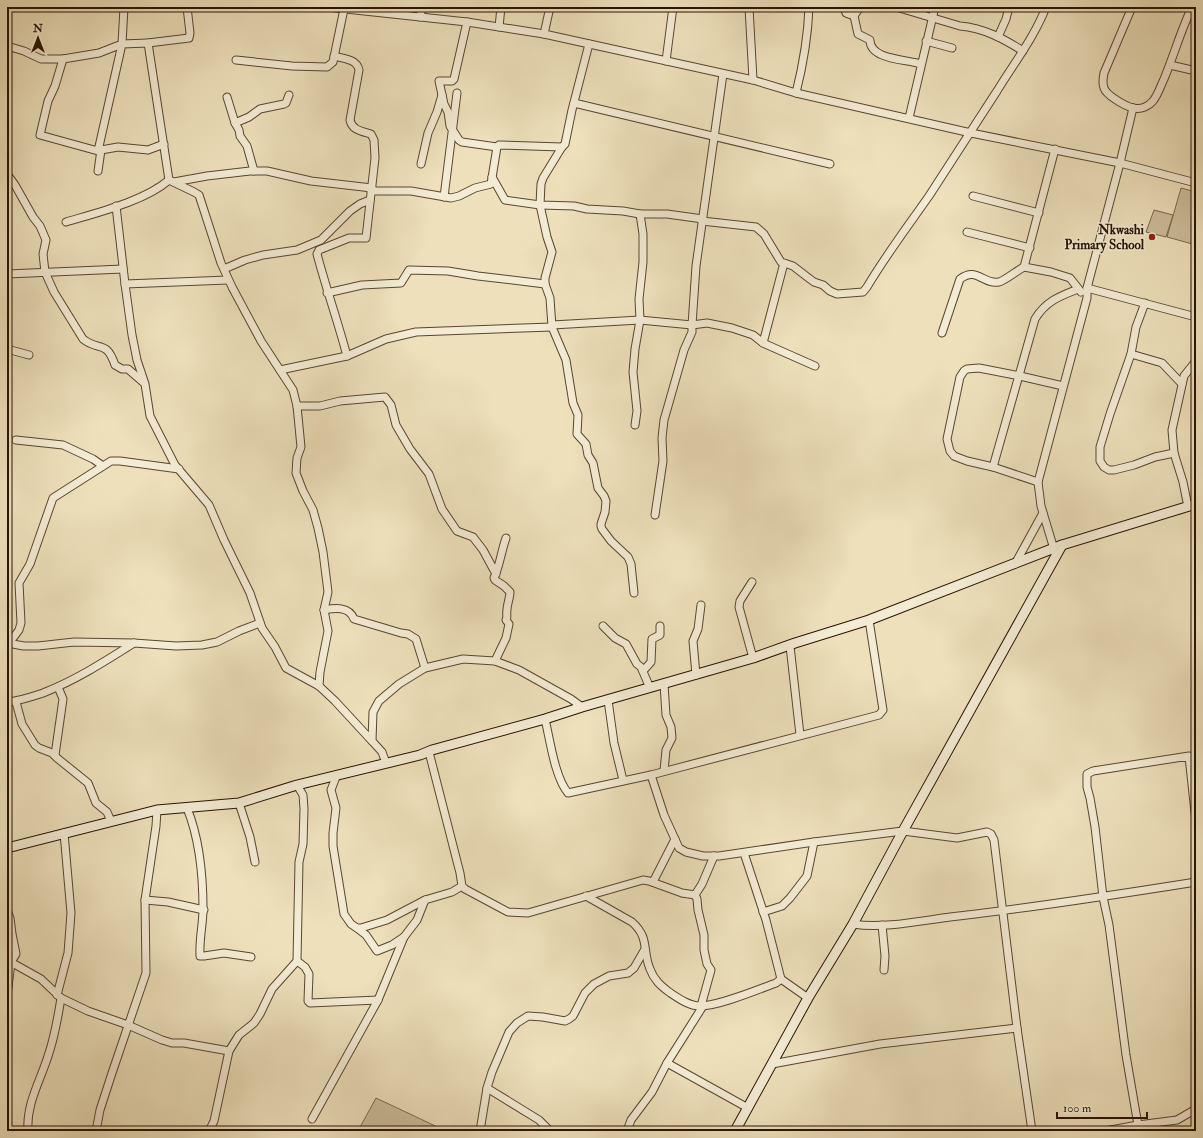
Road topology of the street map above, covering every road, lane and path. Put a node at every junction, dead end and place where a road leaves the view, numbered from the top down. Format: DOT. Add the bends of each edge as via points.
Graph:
graph roads {
  1 [pos="124,7"];
  2 [pos="186,7"];
  3 [pos="331,7"];
  4 [pos="422,7"];
  5 [pos="501,7"];
  6 [pos="550,7"];
  7 [pos="673,7"];
  8 [pos="749,7"];
  9 [pos="809,7"];
  10 [pos="844,7"];
  11 [pos="858,7"];
  12 [pos="896,7"];
  13 [pos="935,7"];
  14 [pos="1009,7"];
  15 [pos="1046,7"];
  16 [pos="1132,7"];
  17 [pos="1192,7"];
  18 [pos="344,9"];
  19 [pos="912,9"];
  20 [pos="381,10"];
  21 [pos="854,16"];
  22 [pos="420,17"];
  23 [pos="932,17"];
  24 [pos="467,22"];
  25 [pos="499,26"];
  26 [pos="544,34"];
  27 [pos="998,37"];
  28 [pos="926,41"];
  29 [pos="148,43"];
  30 [pos="122,44"];
  31 [pos="589,44"];
  32 [pos="7,46"];
  33 [pos="952,48"];
  34 [pos="1023,51"];
  35 [pos="334,56"];
  36 [pos="63,59"];
  37 [pos="236,60"];
  38 [pos="666,61"];
  39 [pos="921,64"];
  40 [pos="1170,65"];
  41 [pos="1196,71"];
  42 [pos="723,74"];
  43 [pos="753,80"];
  44 [pos="457,93"];
  45 [pos="796,93"];
  46 [pos="442,94"];
  47 [pos="290,96"];
  48 [pos="227,97"];
  49 [pos="574,103"];
  50 [pos="1134,108"];
  51 [pos="909,118"];
  52 [pos="235,124"];
  53 [pos="452,130"];
  54 [pos="971,133"];
  55 [pos="713,136"];
  56 [pos="164,144"];
  57 [pos="497,146"];
  58 [pos="562,147"];
  59 [pos="1055,149"];
  60 [pos="1120,163"];
  61 [pos="421,164"];
  62 [pos="830,164"];
  63 [pos="98,171"];
  64 [pos="254,171"];
  65 [pos="7,174"];
  66 [pos="492,177"];
  67 [pos="171,181"];
  68 [pos="1196,183"];
  69 [pos="371,190"];
  70 [pos="973,196"];
  71 [pos="444,197"];
  72 [pos="370,200"];
  73 [pos="540,205"];
  74 [pos="116,206"];
  75 [pos="1039,213"];
  76 [pos="640,214"];
  77 [pos="702,220"];
  78 [pos="66,222"];
  79 [pos="967,232"];
  80 [pos="1030,248"];
  81 [pos="784,263"];
  82 [pos="1024,267"];
  83 [pos="123,269"];
  84 [pos="224,269"];
  85 [pos="45,272"];
  86 [pos="7,274"];
  87 [pos="228,280"];
  88 [pos="124,284"];
  89 [pos="545,284"];
  90 [pos="1087,288"];
  91 [pos="1078,289"];
  92 [pos="327,293"];
  93 [pos="1086,298"];
  94 [pos="1144,303"];
  95 [pos="1196,317"];
  96 [pos="640,320"];
  97 [pos="692,325"];
  98 [pos="552,326"];
  99 [pos="942,333"];
  100 [pos="763,343"];
  101 [pos="7,349"];
  102 [pos="1131,354"];
  103 [pos="29,355"];
  104 [pos="347,356"];
  105 [pos="1196,361"];
  106 [pos="815,366"];
  107 [pos="280,370"];
  108 [pos="1020,376"];
  109 [pos="145,384"];
  110 [pos="1182,384"];
  111 [pos="1063,386"];
  112 [pos="297,406"];
  113 [pos="635,425"];
  114 [pos="16,440"];
  115 [pos="1174,453"];
  116 [pos="103,466"];
  117 [pos="993,467"];
  118 [pos="179,469"];
  119 [pos="1038,482"];
  120 [pos="1192,505"];
  121 [pos="1043,513"];
  122 [pos="655,515"];
  123 [pos="506,538"];
  124 [pos="1058,547"];
  125 [pos="1015,564"];
  126 [pos="496,574"];
  127 [pos="752,582"];
  128 [pos="634,593"];
  129 [pos="701,605"];
  130 [pos="324,610"];
  131 [pos="869,620"];
  132 [pos="260,623"];
  133 [pos="603,626"];
  134 [pos="660,626"];
  135 [pos="9,642"];
  136 [pos="134,643"];
  137 [pos="790,646"];
  138 [pos="753,658"];
  139 [pos="495,661"];
  140 [pos="424,668"];
  141 [pos="643,671"];
  142 [pos="696,675"];
  143 [pos="664,684"];
  144 [pos="319,686"];
  145 [pos="58,687"];
  146 [pos="650,688"];
  147 [pos="608,700"];
  148 [pos="7,702"];
  149 [pos="16,702"];
  150 [pos="582,707"];
  151 [pos="545,719"];
  152 [pos="800,736"];
  153 [pos="372,741"];
  154 [pos="430,752"];
  155 [pos="55,755"];
  156 [pos="386,763"];
  157 [pos="664,771"];
  158 [pos="651,775"];
  159 [pos="336,777"];
  160 [pos="623,780"];
  161 [pos="297,785"];
  162 [pos="239,803"];
  163 [pos="187,808"];
  164 [pos="157,810"];
  165 [pos="111,821"];
  166 [pos="1196,822"];
  167 [pos="903,831"];
  168 [pos="64,833"];
  169 [pos="675,839"];
  170 [pos="814,842"];
  171 [pos="7,848"];
  172 [pos="744,853"];
  173 [pos="714,856"];
  174 [pos="254,862"];
  175 [pos="653,882"];
  176 [pos="1196,882"];
  177 [pos="462,886"];
  178 [pos="695,895"];
  179 [pos="586,896"];
  180 [pos="1103,897"];
  181 [pos="145,900"];
  182 [pos="425,900"];
  183 [pos="7,910"];
  184 [pos="204,910"];
  185 [pos="1002,911"];
  186 [pos="763,912"];
  187 [pos="853,924"];
  188 [pos="882,925"];
  189 [pos="357,928"];
  190 [pos="404,937"];
  191 [pos="645,949"];
  192 [pos="251,957"];
  193 [pos="9,961"];
  194 [pos="297,961"];
  195 [pos="884,970"];
  196 [pos="781,979"];
  197 [pos="7,996"];
  198 [pos="59,996"];
  199 [pos="808,998"];
  200 [pos="378,1000"];
  201 [pos="702,1006"];
  202 [pos="128,1025"];
  203 [pos="1017,1028"];
  204 [pos="229,1051"];
  205 [pos="667,1063"];
  206 [pos="772,1064"];
  207 [pos="487,1088"];
  208 [pos="748,1108"];
  209 [pos="1196,1110"];
  210 [pos="312,1118"];
  211 [pos="1138,1125"];
  212 [pos="28,1131"];
  213 [pos="96,1131"];
  214 [pos="208,1131"];
  215 [pos="480,1131"];
  216 [pos="550,1131"];
  217 [pos="627,1131"];
  218 [pos="736,1131"];
  219 [pos="1032,1131"];
  220 [pos="1108,1131"];
  1 -- 30 [label="street"];
  2 -- 29 [label="street" via="189,38"];
  3 -- 18 [label="street"];
  4 -- 22 [label="street"];
  5 -- 25 [label="street"];
  6 -- 26 [label="street"];
  7 -- 38 [label="street"];
  8 -- 43 [label="street"];
  9 -- 45 [label="street" via="804,56"];
  10 -- 21 [label="street" via="846,13"];
  11 -- 21 [label="street"];
  12 -- 19 [label="street"];
  13 -- 23 [label="street"];
  14 -- 27 [label="street"];
  15 -- 34 [label="street" via="1040,23"];
  16 -- 50 [label="street" via="1103,81 1108,95"];
  17 -- 40 [label="street"];
  18 -- 20 [label="street"];
  18 -- 35 [label="street"];
  19 -- 23 [label="street"];
  20 -- 22 [label="street"];
  21 -- 39 [label="street" via="858,34 870,40 874,52 885,57"];
  22 -- 24 [label="street"];
  23 -- 27 [label="street" via="980,29"];
  23 -- 28 [label="street"];
  24 -- 25 [label="street"];
  24 -- 46 [label="street" via="454,80 439,81"];
  25 -- 26 [label="street"];
  26 -- 31 [label="street"];
  27 -- 34 [label="street"];
  28 -- 33 [label="street"];
  28 -- 39 [label="street"];
  29 -- 30 [label="street"];
  29 -- 56 [label="street"];
  30 -- 36 [label="street" via="99,53"];
  30 -- 36 [label="street" via="98,151 40,135 48,101"];
  31 -- 38 [label="street"];
  31 -- 49 [label="street"];
  32 -- 36 [label="street" via="41,59"];
  34 -- 54 [label="street"];
  35 -- 37 [label="street" via="333,62 327,67"];
  35 -- 69 [label="street" via="358,65 350,120 355,129 371,134 374,140 375,158"];
  38 -- 42 [label="street"];
  39 -- 51 [label="street"];
  40 -- 41 [label="street"];
  40 -- 50 [label="street" via="1154,100 1142,108"];
  42 -- 43 [label="street"];
  42 -- 55 [label="street"];
  43 -- 45 [label="street"];
  44 -- 53 [label="street"];
  45 -- 51 [label="street"];
  46 -- 53 [label="street"];
  46 -- 61 [label="street" via="428,133"];
  47 -- 52 [label="street" via="286,103 260,109"];
  48 -- 52 [label="street"];
  49 -- 55 [label="street"];
  49 -- 58 [label="street" via="565,144"];
  50 -- 60 [label="street"];
  51 -- 54 [label="street"];
  52 -- 64 [label="street" via="247,146"];
  53 -- 57 [label="street" via="460,142"];
  53 -- 71 [label="street"];
  54 -- 59 [label="street"];
  54 -- 81 [label="street" via="863,292 837,294 823,284 814,282 794,266"];
  55 -- 62 [label="street"];
  55 -- 77 [label="street"];
  56 -- 63 [label="street" via="148,150 118,147 101,150"];
  56 -- 67 [label="street"];
  57 -- 58 [label="street" via="503,144"];
  57 -- 66 [label="street"];
  58 -- 73 [label="street" via="543,178"];
  59 -- 60 [label="street"];
  59 -- 75 [label="street"];
  60 -- 68 [label="street"];
  60 -- 90 [label="street"];
  64 -- 67 [label="street"];
  64 -- 69 [label="street" via="277,172 317,182"];
  65 -- 85 [label="street" via="46,240 43,254"];
  66 -- 71 [label="street" via="489,185 475,188 459,196"];
  66 -- 73 [label="street" via="505,200"];
  67 -- 74 [label="street"];
  67 -- 84 [label="street" via="199,195"];
  69 -- 71 [label="street" via="411,191"];
  69 -- 72 [label="street"];
  70 -- 75 [label="street"];
  72 -- 84 [label="street" via="350,210 321,240 297,250 263,255"];
  72 -- 92 [label="street" via="366,238 350,238 318,251"];
  73 -- 76 [label="street" via="574,206"];
  73 -- 89 [label="street" via="546,237 552,252"];
  74 -- 78 [label="street"];
  74 -- 83 [label="street"];
  75 -- 80 [label="street"];
  76 -- 77 [label="street" via="667,214"];
  76 -- 96 [label="street" via="643,234"];
  77 -- 81 [label="street" via="756,228 767,238 779,260"];
  77 -- 97 [label="street"];
  79 -- 80 [label="street"];
  80 -- 82 [label="street"];
  81 -- 100 [label="street"];
  82 -- 91 [label="street" via="1070,278"];
  82 -- 99 [label="street" via="1001,282 993,283 972,274 960,279"];
  83 -- 85 [label="street"];
  83 -- 88 [label="street"];
  84 -- 87 [label="street"];
  85 -- 86 [label="street"];
  85 -- 109 [label="street" via="54,292 84,339 106,348 115,366 128,369"];
  87 -- 88 [label="street"];
  87 -- 107 [label="street"];
  88 -- 109 [label="street" via="136,360"];
  89 -- 92 [label="street" via="448,271 409,270 401,282 362,285"];
  89 -- 98 [label="street" via="550,298"];
  90 -- 93 [label="street"];
  90 -- 94 [label="street"];
  91 -- 93 [label="street"];
  91 -- 108 [label="street" via="1048,303 1035,319"];
  92 -- 104 [label="street" via="338,321"];
  93 -- 111 [label="street"];
  94 -- 95 [label="street"];
  94 -- 102 [label="street"];
  96 -- 97 [label="street"];
  96 -- 98 [label="street"];
  96 -- 113 [label="street" via="633,372 637,411"];
  97 -- 100 [label="street" via="707,323 732,328 753,335"];
  97 -- 122 [label="street" via="664,420 664,461"];
  98 -- 104 [label="street" via="416,332 386,339"];
  98 -- 128 [label="street" via="566,360 573,403 578,414 578,434 586,444 598,488 606,502 600,524 611,541 628,557"];
  100 -- 106 [label="street"];
  101 -- 103 [label="street"];
  102 -- 110 [label="street" via="1162,364"];
  102 -- 115 [label="street" via="1100,447 1100,461 1104,467 1114,470"];
  104 -- 107 [label="street"];
  105 -- 110 [label="street" via="1184,376"];
  107 -- 112 [label="street" via="293,390"];
  108 -- 111 [label="street"];
  108 -- 117 [label="street"];
  108 -- 117 [label="street" via="970,368 960,377 947,439 950,451 954,456 967,461"];
  109 -- 118 [label="street" via="150,416"];
  110 -- 115 [label="street" via="1172,430"];
  111 -- 119 [label="street"];
  112 -- 126 [label="street" via="320,406 340,401 385,397 391,405 396,426 429,474 442,509 457,531 473,537"];
  112 -- 130 [label="street" via="301,447 296,473 313,510 323,552 328,592"];
  114 -- 116 [label="street" via="63,445"];
  115 -- 120 [label="street"];
  116 -- 118 [label="street" via="111,461 120,461"];
  116 -- 135 [label="street" via="53,498 30,564 19,583 20,630"];
  117 -- 119 [label="street"];
  118 -- 132 [label="street" via="209,505 250,593"];
  119 -- 121 [label="street"];
  120 -- 124 [label="street"];
  121 -- 124 [label="street"];
  121 -- 125 [label="street"];
  123 -- 126 [label="street"];
  124 -- 125 [label="street"];
  124 -- 167 [label="street"];
  125 -- 131 [label="street"];
  126 -- 139 [label="street" via="495,580 510,592 510,595 506,620 509,624 507,633"];
  127 -- 138 [label="street" via="739,607"];
  129 -- 142 [label="street" via="698,629 693,641"];
  130 -- 140 [label="street" via="347,610 354,619 408,634 416,639"];
  130 -- 144 [label="street" via="328,631"];
  131 -- 137 [label="street"];
  131 -- 152 [label="street" via="882,713"];
  132 -- 136 [label="street" via="217,642 202,645"];
  132 -- 144 [label="street" via="286,668"];
  133 -- 141 [label="street" via="615,638 626,644"];
  134 -- 141 [label="street" via="660,635 652,639 651,662"];
  135 -- 136 [label="street" via="24,646 74,642"];
  136 -- 145 [label="street" via="88,673"];
  137 -- 138 [label="street"];
  137 -- 152 [label="street"];
  138 -- 142 [label="street"];
  139 -- 140 [label="street" via="463,660"];
  139 -- 150 [label="street" via="519,670"];
  140 -- 153 [label="street" via="379,701 372,712"];
  141 -- 146 [label="street"];
  142 -- 143 [label="street"];
  143 -- 146 [label="street"];
  143 -- 157 [label="street" via="666,715 672,738 666,750"];
  144 -- 153 [label="street"];
  145 -- 149 [label="street"];
  145 -- 155 [label="street" via="63,699"];
  146 -- 147 [label="street"];
  147 -- 150 [label="street"];
  147 -- 160 [label="street" via="614,743"];
  148 -- 149 [label="street"];
  149 -- 155 [label="street" via="22,724 35,745"];
  150 -- 151 [label="street"];
  151 -- 154 [label="street"];
  151 -- 160 [label="street" via="558,774 568,793"];
  152 -- 157 [label="street"];
  153 -- 156 [label="street" via="382,752"];
  154 -- 156 [label="street"];
  154 -- 177 [label="street"];
  155 -- 165 [label="street" via="88,783 96,803 107,812"];
  156 -- 159 [label="street"];
  157 -- 158 [label="street"];
  158 -- 160 [label="street"];
  158 -- 169 [label="street"];
  159 -- 161 [label="street"];
  159 -- 189 [label="street" via="331,790 336,808 333,846 344,914"];
  161 -- 162 [label="street"];
  161 -- 194 [label="street" via="303,795 304,809 303,844 299,862"];
  162 -- 163 [label="street"];
  162 -- 174 [label="street" via="250,837"];
  163 -- 164 [label="street"];
  163 -- 184 [label="street" via="201,862"];
  164 -- 165 [label="street"];
  164 -- 181 [label="street"];
  165 -- 168 [label="street"];
  166 -- 180 [label="street" via="1189,756 1087,774"];
  167 -- 170 [label="street"];
  167 -- 185 [label="street" via="957,838 988,832 991,834 994,840"];
  167 -- 187 [label="street"];
  168 -- 171 [label="street"];
  168 -- 198 [label="street" via="72,913 68,953"];
  169 -- 173 [label="street" via="679,848 686,852"];
  169 -- 175 [label="street"];
  170 -- 172 [label="street"];
  170 -- 186 [label="street" via="807,876 782,906"];
  172 -- 173 [label="street"];
  172 -- 186 [label="street"];
  173 -- 178 [label="street"];
  175 -- 178 [label="street"];
  175 -- 179 [label="street" via="643,880"];
  176 -- 180 [label="street"];
  177 -- 179 [label="street" via="508,912 517,913 528,913"];
  177 -- 182 [label="street" via="452,892"];
  178 -- 201 [label="street" via="704,935 704,950 711,970"];
  179 -- 191 [label="street" via="639,928 644,936"];
  180 -- 185 [label="street"];
  180 -- 211 [label="street"];
  181 -- 184 [label="street"];
  181 -- 202 [label="street" via="146,973"];
  182 -- 189 [label="street" via="387,920"];
  182 -- 190 [label="street" via="417,920"];
  183 -- 193 [label="street" via="16,954"];
  184 -- 192 [label="street" via="200,956 224,953"];
  185 -- 188 [label="street"];
  185 -- 203 [label="street"];
  186 -- 196 [label="street"];
  187 -- 188 [label="street"];
  187 -- 199 [label="street"];
  188 -- 195 [label="street"];
  189 -- 190 [label="street" via="366,935 376,951"];
  190 -- 200 [label="street"];
  191 -- 201 [label="street" via="645,956 656,982 677,998"];
  191 -- 207 [label="street" via="634,968 628,973 609,976 594,984 585,993 569,1020 528,1016 517,1023 509,1032"];
  193 -- 197 [label="street"];
  193 -- 198 [label="street" via="41,979"];
  194 -- 200 [label="street" via="305,967 308,974 310,1003"];
  194 -- 204 [label="street" via="272,989 254,1023 239,1035"];
  196 -- 199 [label="street"];
  196 -- 201 [label="street" via="716,1004"];
  198 -- 202 [label="street" via="88,1011"];
  198 -- 212 [label="street" via="50,1052 29,1109"];
  199 -- 206 [label="street"];
  200 -- 210 [label="street"];
  201 -- 205 [label="street"];
  202 -- 204 [label="street" via="172,1043"];
  202 -- 213 [label="street" via="102,1103"];
  203 -- 206 [label="street" via="880,1044"];
  203 -- 219 [label="street"];
  204 -- 214 [label="street" via="214,1121"];
  205 -- 208 [label="street"];
  205 -- 217 [label="street" via="652,1092 631,1120"];
  206 -- 208 [label="street"];
  207 -- 215 [label="street"];
  207 -- 216 [label="street" via="539,1120"];
  208 -- 218 [label="street"];
  209 -- 211 [label="street" via="1177,1120"];
  211 -- 220 [label="street"];
}
